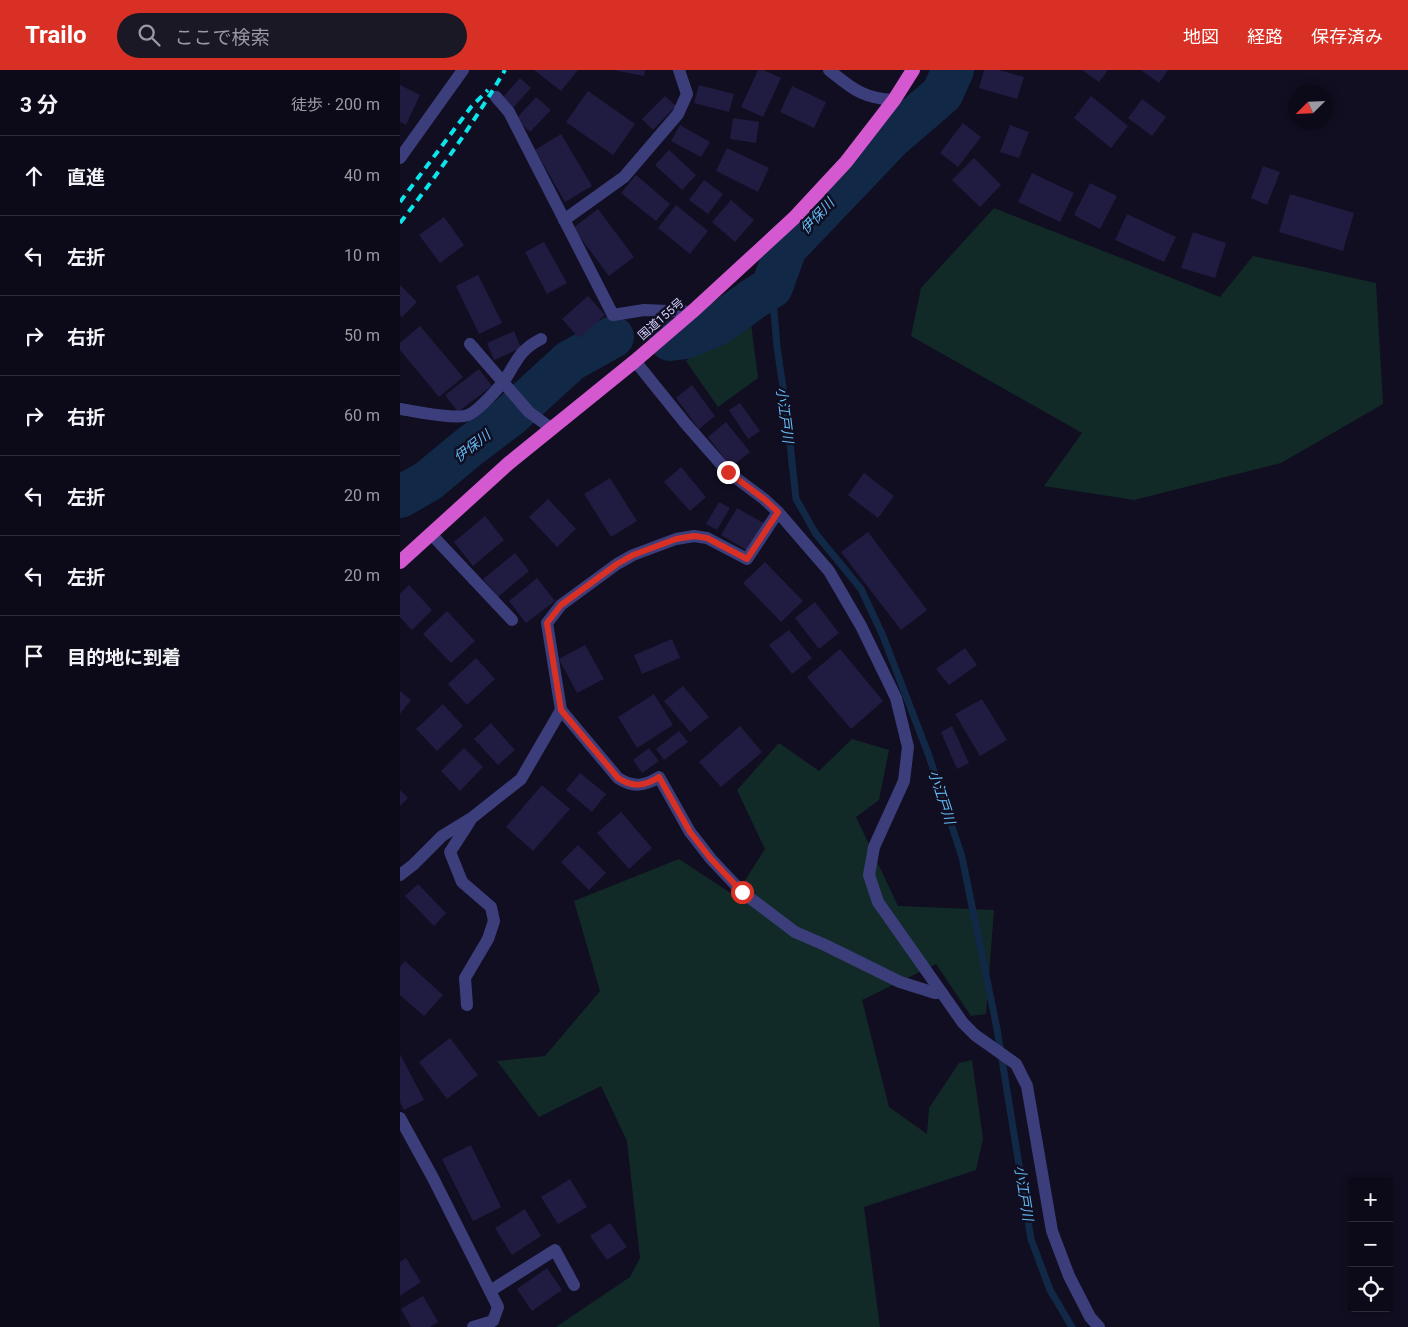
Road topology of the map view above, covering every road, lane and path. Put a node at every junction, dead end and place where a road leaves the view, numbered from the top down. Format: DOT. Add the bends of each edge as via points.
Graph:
graph roads {
  1 [pos="463,70"];
  2 [pos="678,70"];
  3 [pos="830,70"];
  4 [pos="913,70"];
  5 [pos="496,96"];
  6 [pos="894,100"];
  7 [pos="400,158"];
  8 [pos="564,220"];
  9 [pos="692,312"];
  10 [pos="541,339"];
  11 [pos="470,344"];
  12 [pos="635,361"];
  13 [pos="503,383"];
  14 [pos="400,409"];
  15 [pos="552,429"];
  16 [pos="778,512"];
  17 [pos="431,534"];
  18 [pos="400,562"];
  19 [pos="512,620"];
  20 [pos="561,710"];
  21 [pos="472,817"];
  22 [pos="400,875"];
  23 [pos="942,993"];
  24 [pos="467,1005"];
  25 [pos="400,1118"];
  26 [pos="574,1285"];
  27 [pos="490,1291"];
  28 [pos="473,1327"];
  29 [pos="1099,1327"];
  1 -- 7 [label="street"];
  2 -- 8 [label="street" via="687,94 678,114 624,178"];
  3 -- 6 [label="street" via="856,90 875,99"];
  4 -- 6 [label="highway, 国道155号"];
  5 -- 8 [label="street" via="508,112"];
  6 -- 9 [label="highway, 国道155号" via="846,162 794,218"];
  8 -- 9 [label="street" via="613,315 644,310"];
  9 -- 12 [label="highway, 国道155号"];
  10 -- 13 [label="street" via="520,353"];
  11 -- 13 [label="street"];
  12 -- 15 [label="highway, 国道155号"];
  12 -- 16 [label="street" via="728,472"];
  13 -- 14 [label="street" via="469,415 459,417"];
  13 -- 15 [label="street" via="529,412"];
  15 -- 17 [label="highway, 国道155号" via="509,463"];
  16 -- 20 [label="street" via="747,559 707,538 676,539 633,555 561,605 547,623"];
  16 -- 23 [label="street" via="829,571 861,626 896,698 908,747 904,781 874,847 869,875 878,902"];
  17 -- 18 [label="highway, 国道155号"];
  17 -- 19 [label="street"];
  20 -- 21 [label="street" via="520,780"];
  20 -- 23 [label="street" via="618,778 627,784 638,785 659,777 690,832 711,859 742,892 795,932 900,982"];
  21 -- 22 [label="street" via="442,836"];
  21 -- 24 [label="street" via="450,852 462,882 491,907 494,921 488,939 465,978"];
  23 -- 29 [label="street" via="963,1023 1016,1064 1027,1086 1052,1231 1069,1276 1090,1317"];
  25 -- 27 [label="street"];
  26 -- 27 [label="street" via="555,1250"];
  27 -- 28 [label="street" via="498,1307 493,1321"];
}
